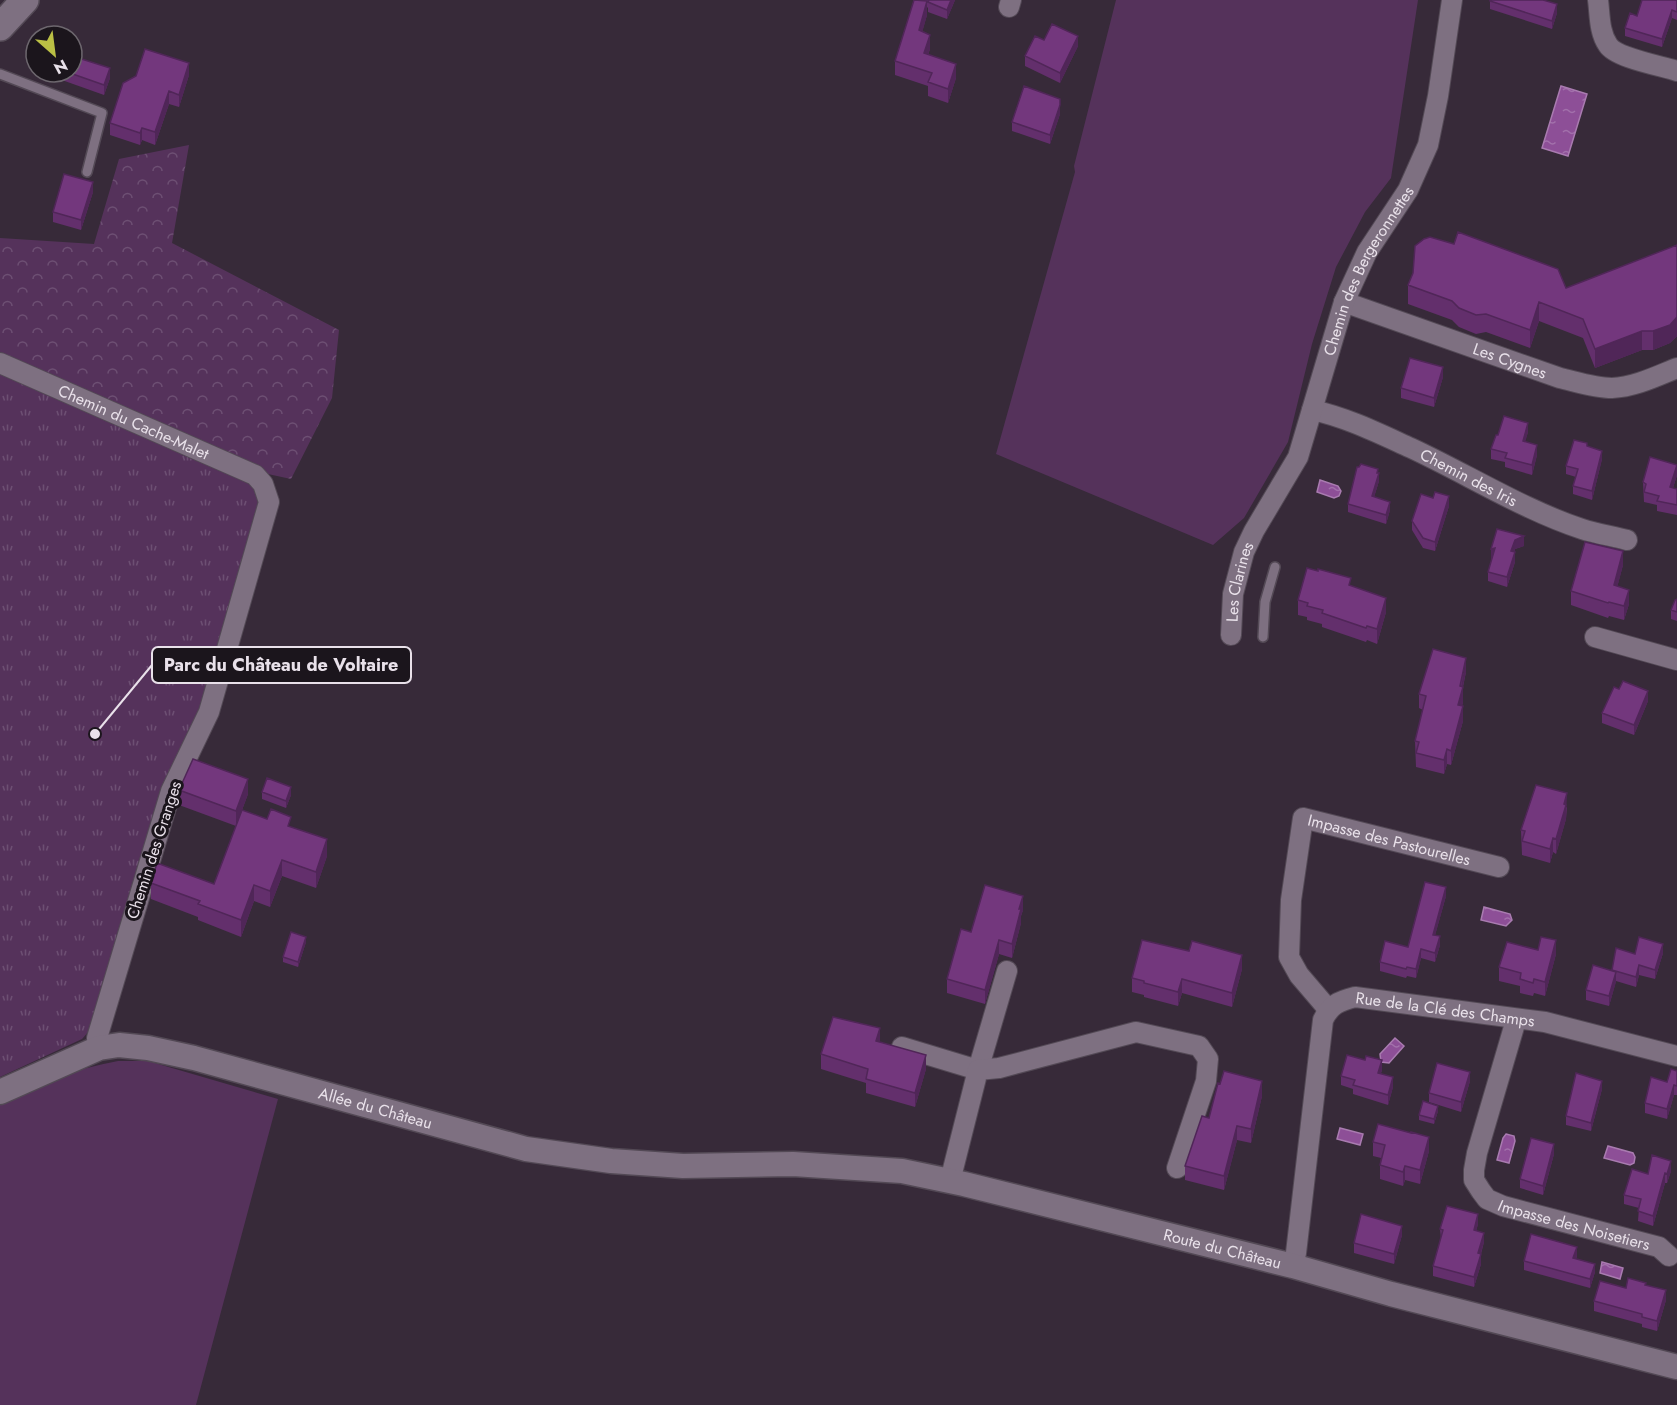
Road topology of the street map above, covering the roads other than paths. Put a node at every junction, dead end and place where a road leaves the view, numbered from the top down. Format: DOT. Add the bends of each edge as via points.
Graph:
graph roads {
  1 [pos="25,0"];
  2 [pos="1452,0"];
  3 [pos="1598,0"];
  4 [pos="0,27"];
  5 [pos="1677,71"];
  6 [pos="0,74"];
  7 [pos="87,172"];
  8 [pos="1344,302"];
  9 [pos="0,363"];
  10 [pos="1677,368"];
  11 [pos="1312,410"];
  12 [pos="263,484"];
  13 [pos="1254,531"];
  14 [pos="1627,540"];
  15 [pos="1275,567"];
  16 [pos="1231,635"];
  17 [pos="1595,637"];
  18 [pos="1263,638"];
  19 [pos="1677,660"];
  20 [pos="1499,867"];
  21 [pos="1006,971"];
  22 [pos="1328,1009"];
  23 [pos="1516,1020"];
  24 [pos="902,1047"];
  25 [pos="99,1048"];
  26 [pos="1677,1056"];
  27 [pos="978,1070"];
  28 [pos="0,1092"];
  29 [pos="762,1164"];
  30 [pos="1177,1168"];
  31 [pos="950,1181"];
  32 [pos="1669,1256"];
  33 [pos="1293,1266"];
  34 [pos="1677,1367"];
  1 -- 4 [label="main road"];
  2 -- 8 [label="street, Chemin des Bergeronnettes" via="1428,145 1408,190 1366,252"];
  3 -- 5 [label="street" via="1601,31 1608,47"];
  6 -- 7 [label="lane" via="102,113"];
  8 -- 10 [label="street, Les Cygnes" via="1582,383 1612,388 1639,383"];
  8 -- 11 [label="street, Chemin des Bergeronnettes"];
  9 -- 12 [label="street, Chemin du Cache-Malet" via="230,463 255,475"];
  11 -- 13 [label="street, Chemin des Bergeronnettes" via="1298,457"];
  11 -- 14 [label="street, Chemin des Iris" via="1387,437 1529,507 1583,529"];
  12 -- 25 [label="street, Chemin des Granges" via="269,502 265,521 209,712 171,790 97,1038"];
  13 -- 16 [label="street, Les Clarines" via="1233,594"];
  15 -- 18 [label="lane" via="1265,602"];
  17 -- 19 [label="street"];
  20 -- 22 [label="street, Impasse des Pastourelles" via="1303,818 1289,957"];
  21 -- 27 [label="street"];
  22 -- 23 [label="street, Rue de la Clé des Champs" via="1355,997"];
  22 -- 33 [label="street" via="1323,1020"];
  23 -- 26 [label="street, Rue de la Clé des Champs" via="1545,1022"];
  23 -- 32 [label="street, Impasse des Noisetiers" via="1477,1153 1474,1180 1480,1191 1503,1206 1659,1246"];
  24 -- 27 [label="street"];
  25 -- 28 [label="street, Allée du Château"];
  25 -- 29 [label="street, Allée du Château" via="148,1048 194,1058 526,1149 683,1166"];
  27 -- 30 [label="street" via="1136,1032 1199,1046 1208,1059 1206,1082"];
  27 -- 31 [label="street"];
  29 -- 31 [label="street, Route du Château" via="861,1167"];
  31 -- 33 [label="street, Route du Château"];
  33 -- 34 [label="street, Route du Château"];
}
